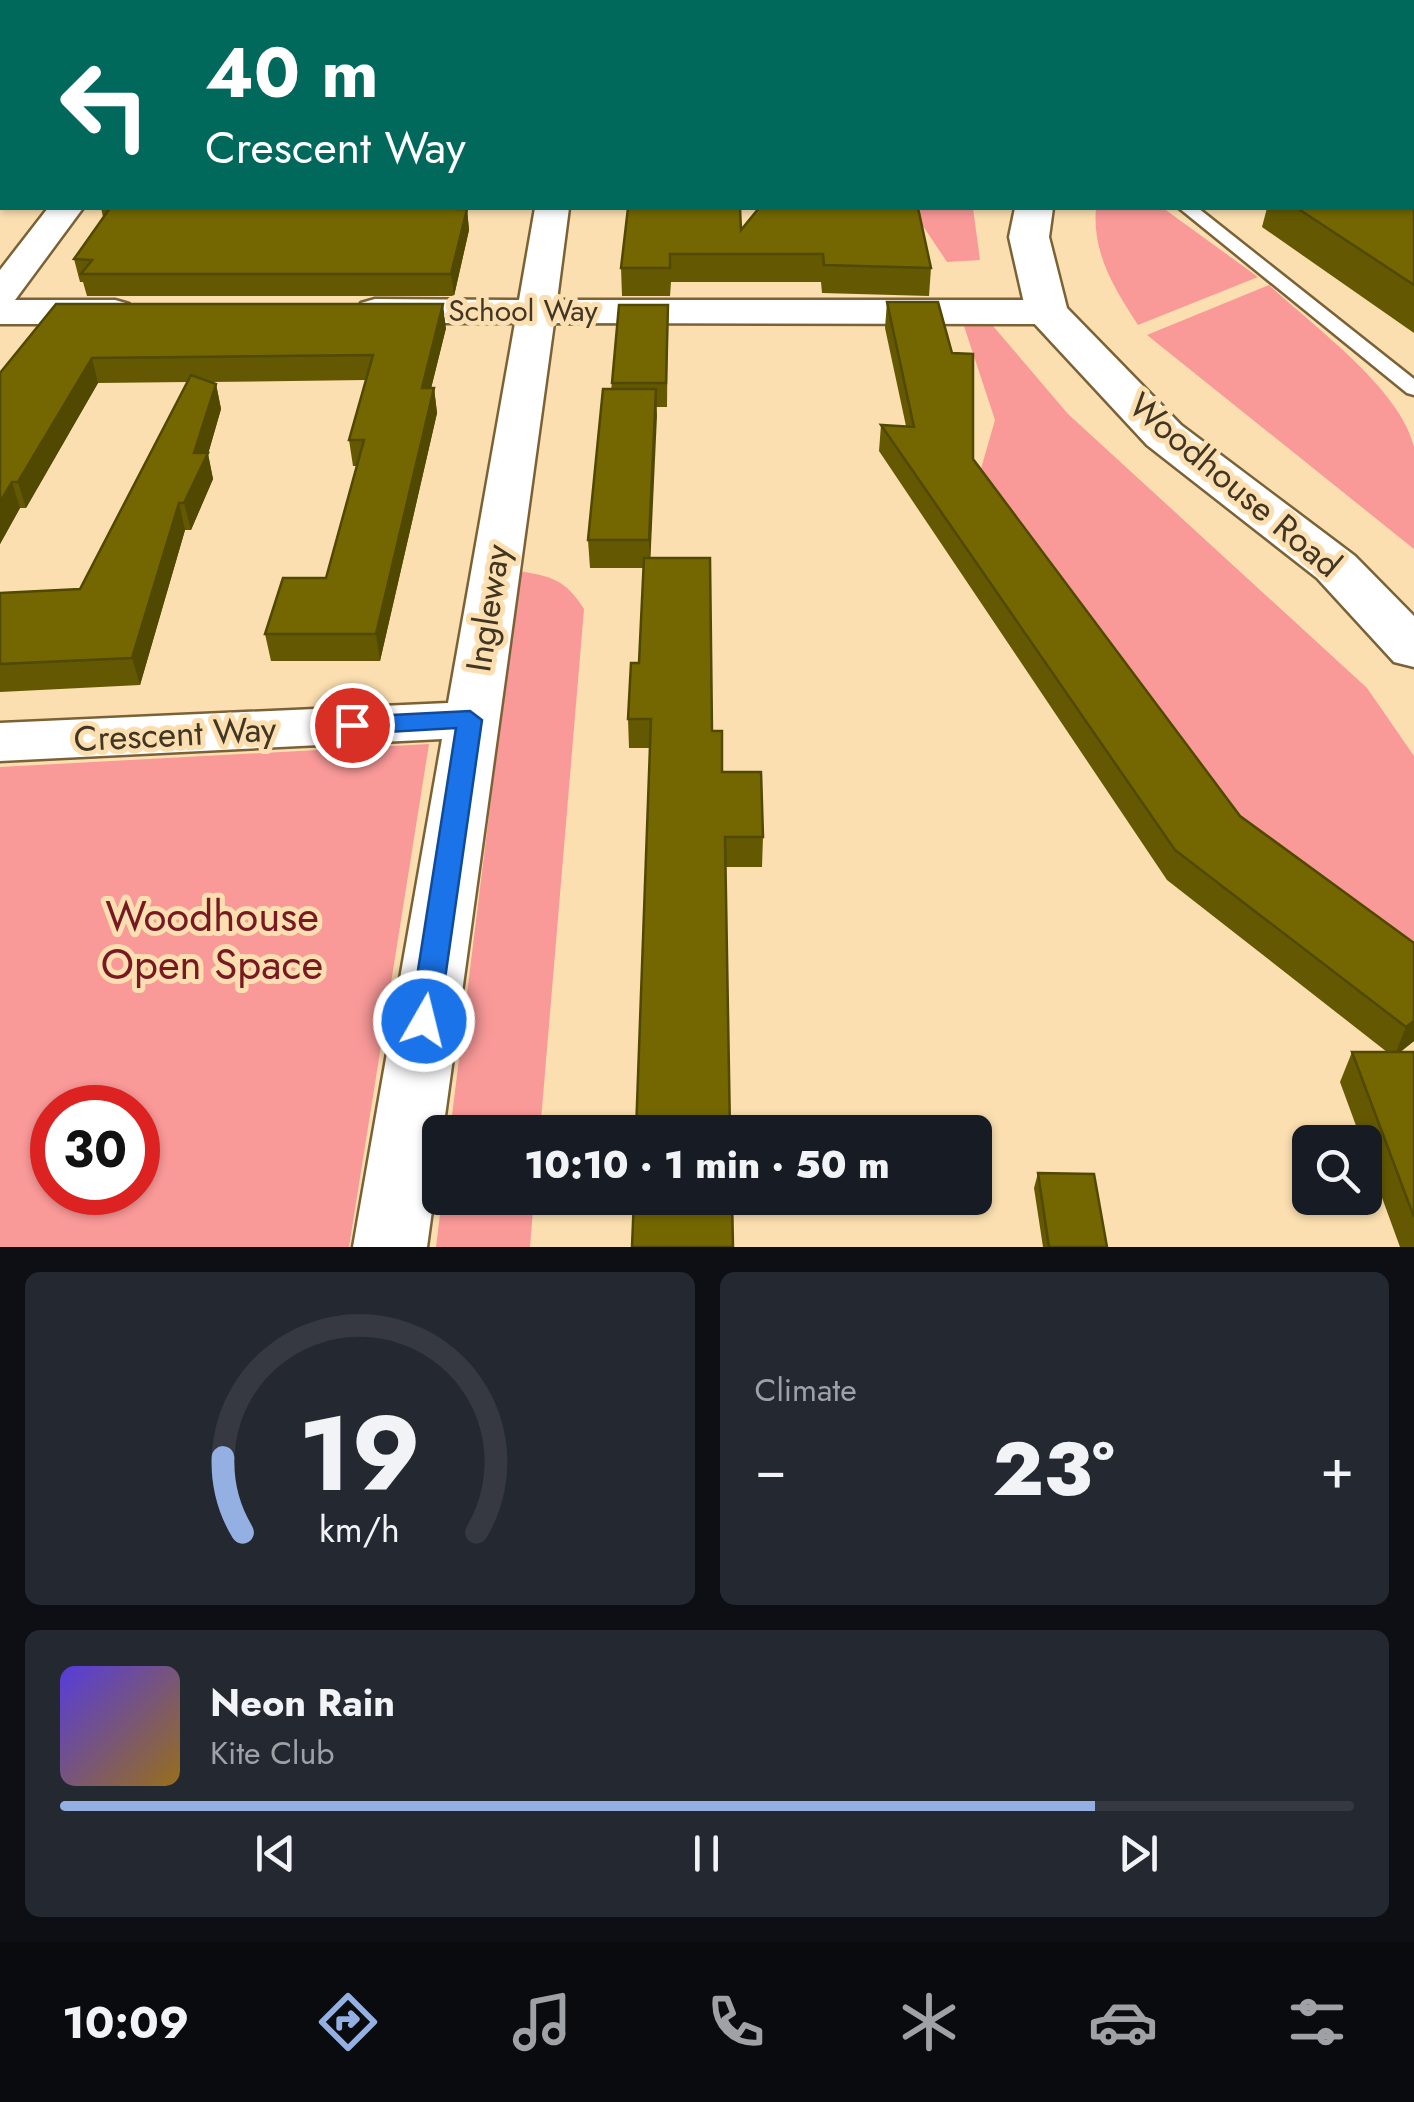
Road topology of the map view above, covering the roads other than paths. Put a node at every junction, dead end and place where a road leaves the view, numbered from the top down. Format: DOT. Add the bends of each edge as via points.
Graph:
graph roads {
  1 [pos="64,210"];
  2 [pos="552,210"];
  3 [pos="1034,210"];
  4 [pos="1190,210"];
  5 [pos="0,295"];
  6 [pos="538,310"];
  7 [pos="339,311"];
  8 [pos="0,312"];
  9 [pos="160,312"];
  10 [pos="1047,312"];
  11 [pos="1414,389"];
  12 [pos="1414,650"];
  13 [pos="470,720"];
  14 [pos="0,742"];
  15 [pos="390,1247"];
  1 -- 5 [label="street"];
  2 -- 6 [label="street, Ingleway"];
  3 -- 10 [label="main road" via="1029,237"];
  4 -- 11 [label="lane"];
  6 -- 7 [label="street, School Way"];
  6 -- 10 [label="street, School Way"];
  6 -- 13 [label="street, Ingleway"];
  8 -- 9 [label="street"];
  10 -- 12 [label="main road, Woodhouse Road" via="1164,435 1336,567"];
  13 -- 14 [label="street, Crescent Way"];
  13 -- 15 [label="street, Ingleway"];
}
